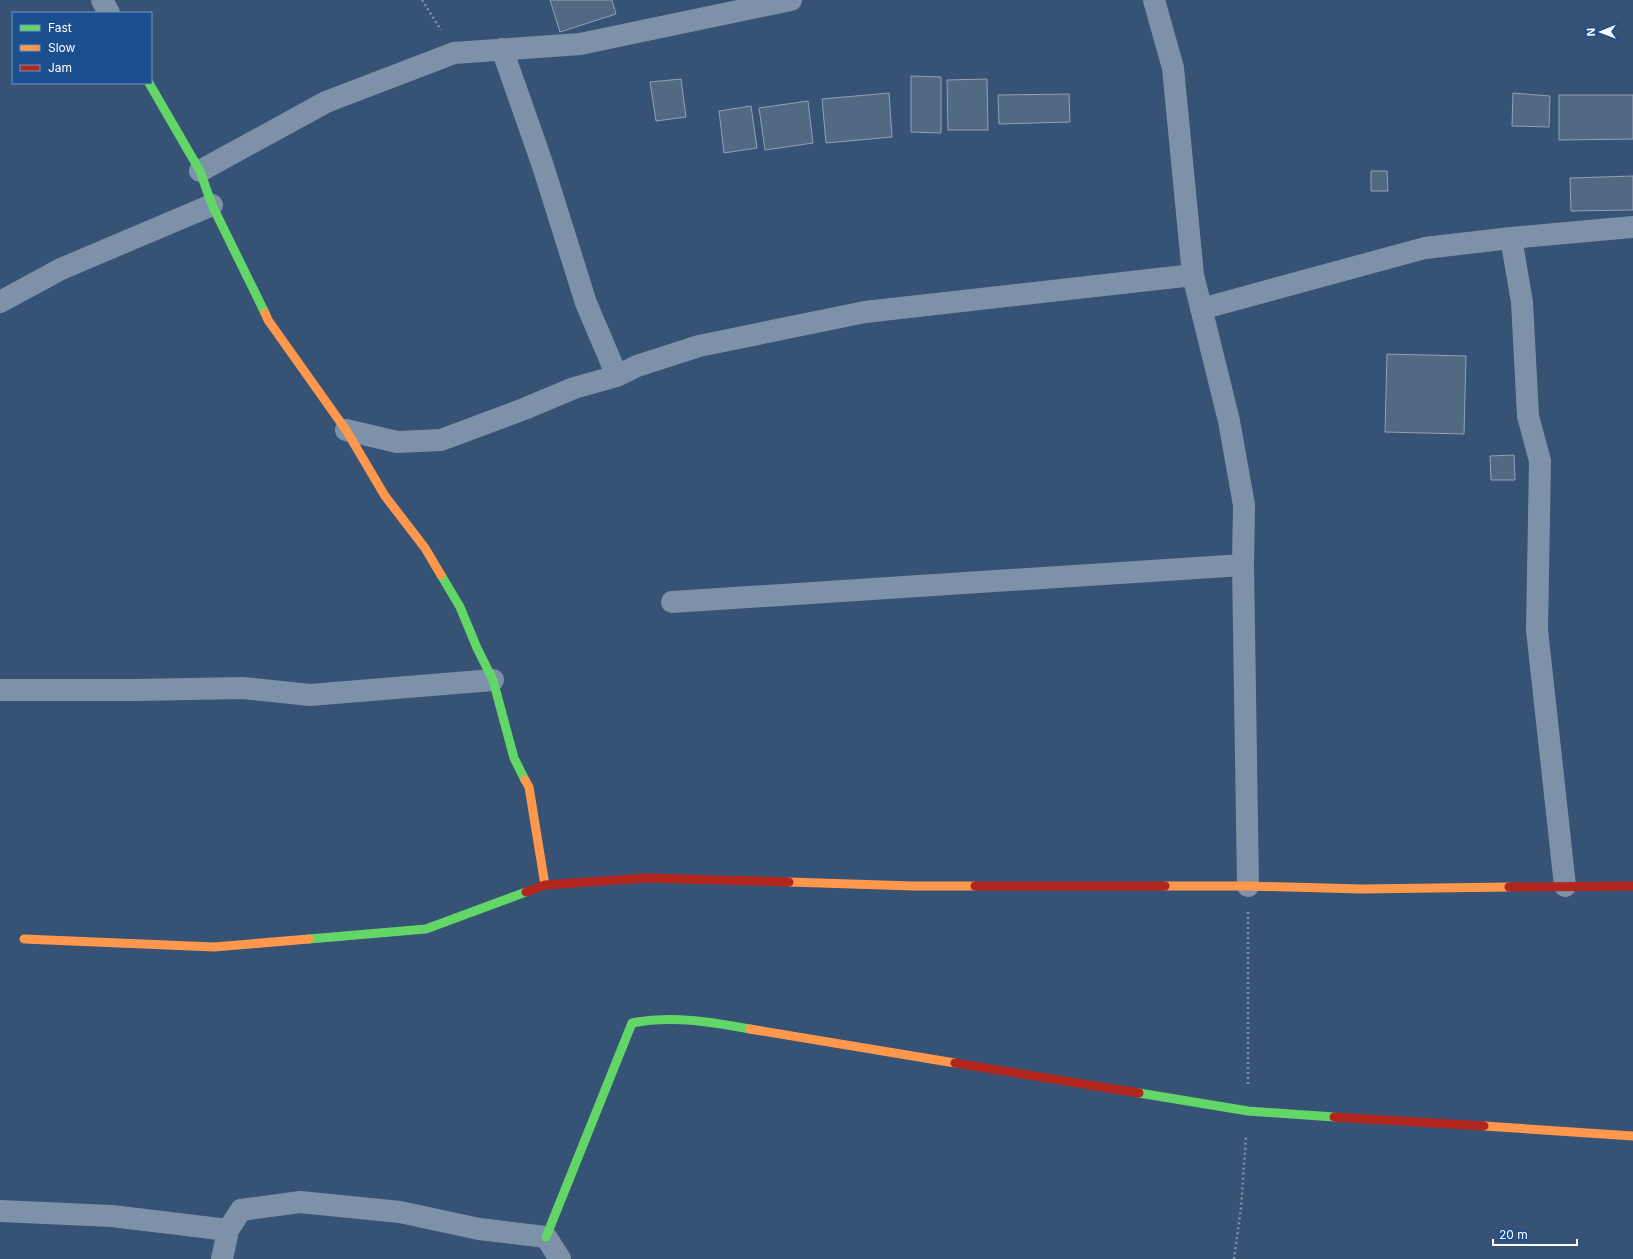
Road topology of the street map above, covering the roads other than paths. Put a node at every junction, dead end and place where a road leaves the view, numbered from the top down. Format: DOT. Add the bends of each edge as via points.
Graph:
graph roads {
  1 [pos="102,0"];
  2 [pos="791,0"];
  3 [pos="1154,0"];
  4 [pos="108,12"];
  5 [pos="502,49"];
  6 [pos="150,84"];
  7 [pos="200,171"];
  8 [pos="212,205"];
  9 [pos="1633,227"];
  10 [pos="1511,238"];
  11 [pos="1193,275"];
  12 [pos="0,302"];
  13 [pos="1201,309"];
  14 [pos="617,376"];
  15 [pos="346,430"];
  16 [pos="1243,565"];
  17 [pos="672,602"];
  18 [pos="493,680"];
  19 [pos="0,690"];
  20 [pos="545,885"];
  21 [pos="1248,886"];
  22 [pos="1565,886"];
  23 [pos="1633,886"];
  24 [pos="24,939"];
  25 [pos="1633,1136"];
  26 [pos="0,1211"];
  27 [pos="228,1230"];
  28 [pos="546,1237"];
  29 [pos="222,1259"];
  30 [pos="560,1259"];
  1 -- 4 [label="street"];
  2 -- 5 [label="street" via="580,44"];
  3 -- 11 [label="street" via="1173,68"];
  5 -- 7 [label="street" via="454,53 326,102"];
  5 -- 14 [label="street" via="542,163 586,303"];
  6 -- 7 [label="street"];
  7 -- 8 [label="street"];
  8 -- 12 [label="street" via="61,269"];
  8 -- 15 [label="street" via="268,320"];
  9 -- 10 [label="street"];
  10 -- 13 [label="street" via="1426,248"];
  10 -- 22 [label="street" via="1522,302 1528,416 1540,461 1537,630"];
  11 -- 13 [label="street"];
  11 -- 14 [label="street" via="865,312 699,346 637,366"];
  13 -- 16 [label="street" via="1229,421 1244,505"];
  14 -- 15 [label="street" via="574,388 441,440 396,442"];
  15 -- 18 [label="street" via="385,496 433,561 460,607"];
  16 -- 17 [label="street"];
  16 -- 21 [label="street"];
  18 -- 19 [label="street" via="310,695 243,688"];
  18 -- 20 [label="street" via="514,758 529,787"];
  20 -- 21 [label="street" via="646,878 914,886"];
  20 -- 24 [label="street" via="426,929 214,947"];
  21 -- 22 [label="street" via="1362,889"];
  22 -- 23 [label="street"];
  25 -- 28 [label="street" via="1248,1111 696,1020 650,1019 632,1023"];
  26 -- 27 [label="street" via="112,1216"];
  27 -- 28 [label="street" via="240,1210 300,1202 400,1212 479,1229"];
  27 -- 29 [label="street"];
  28 -- 30 [label="street"];
}
